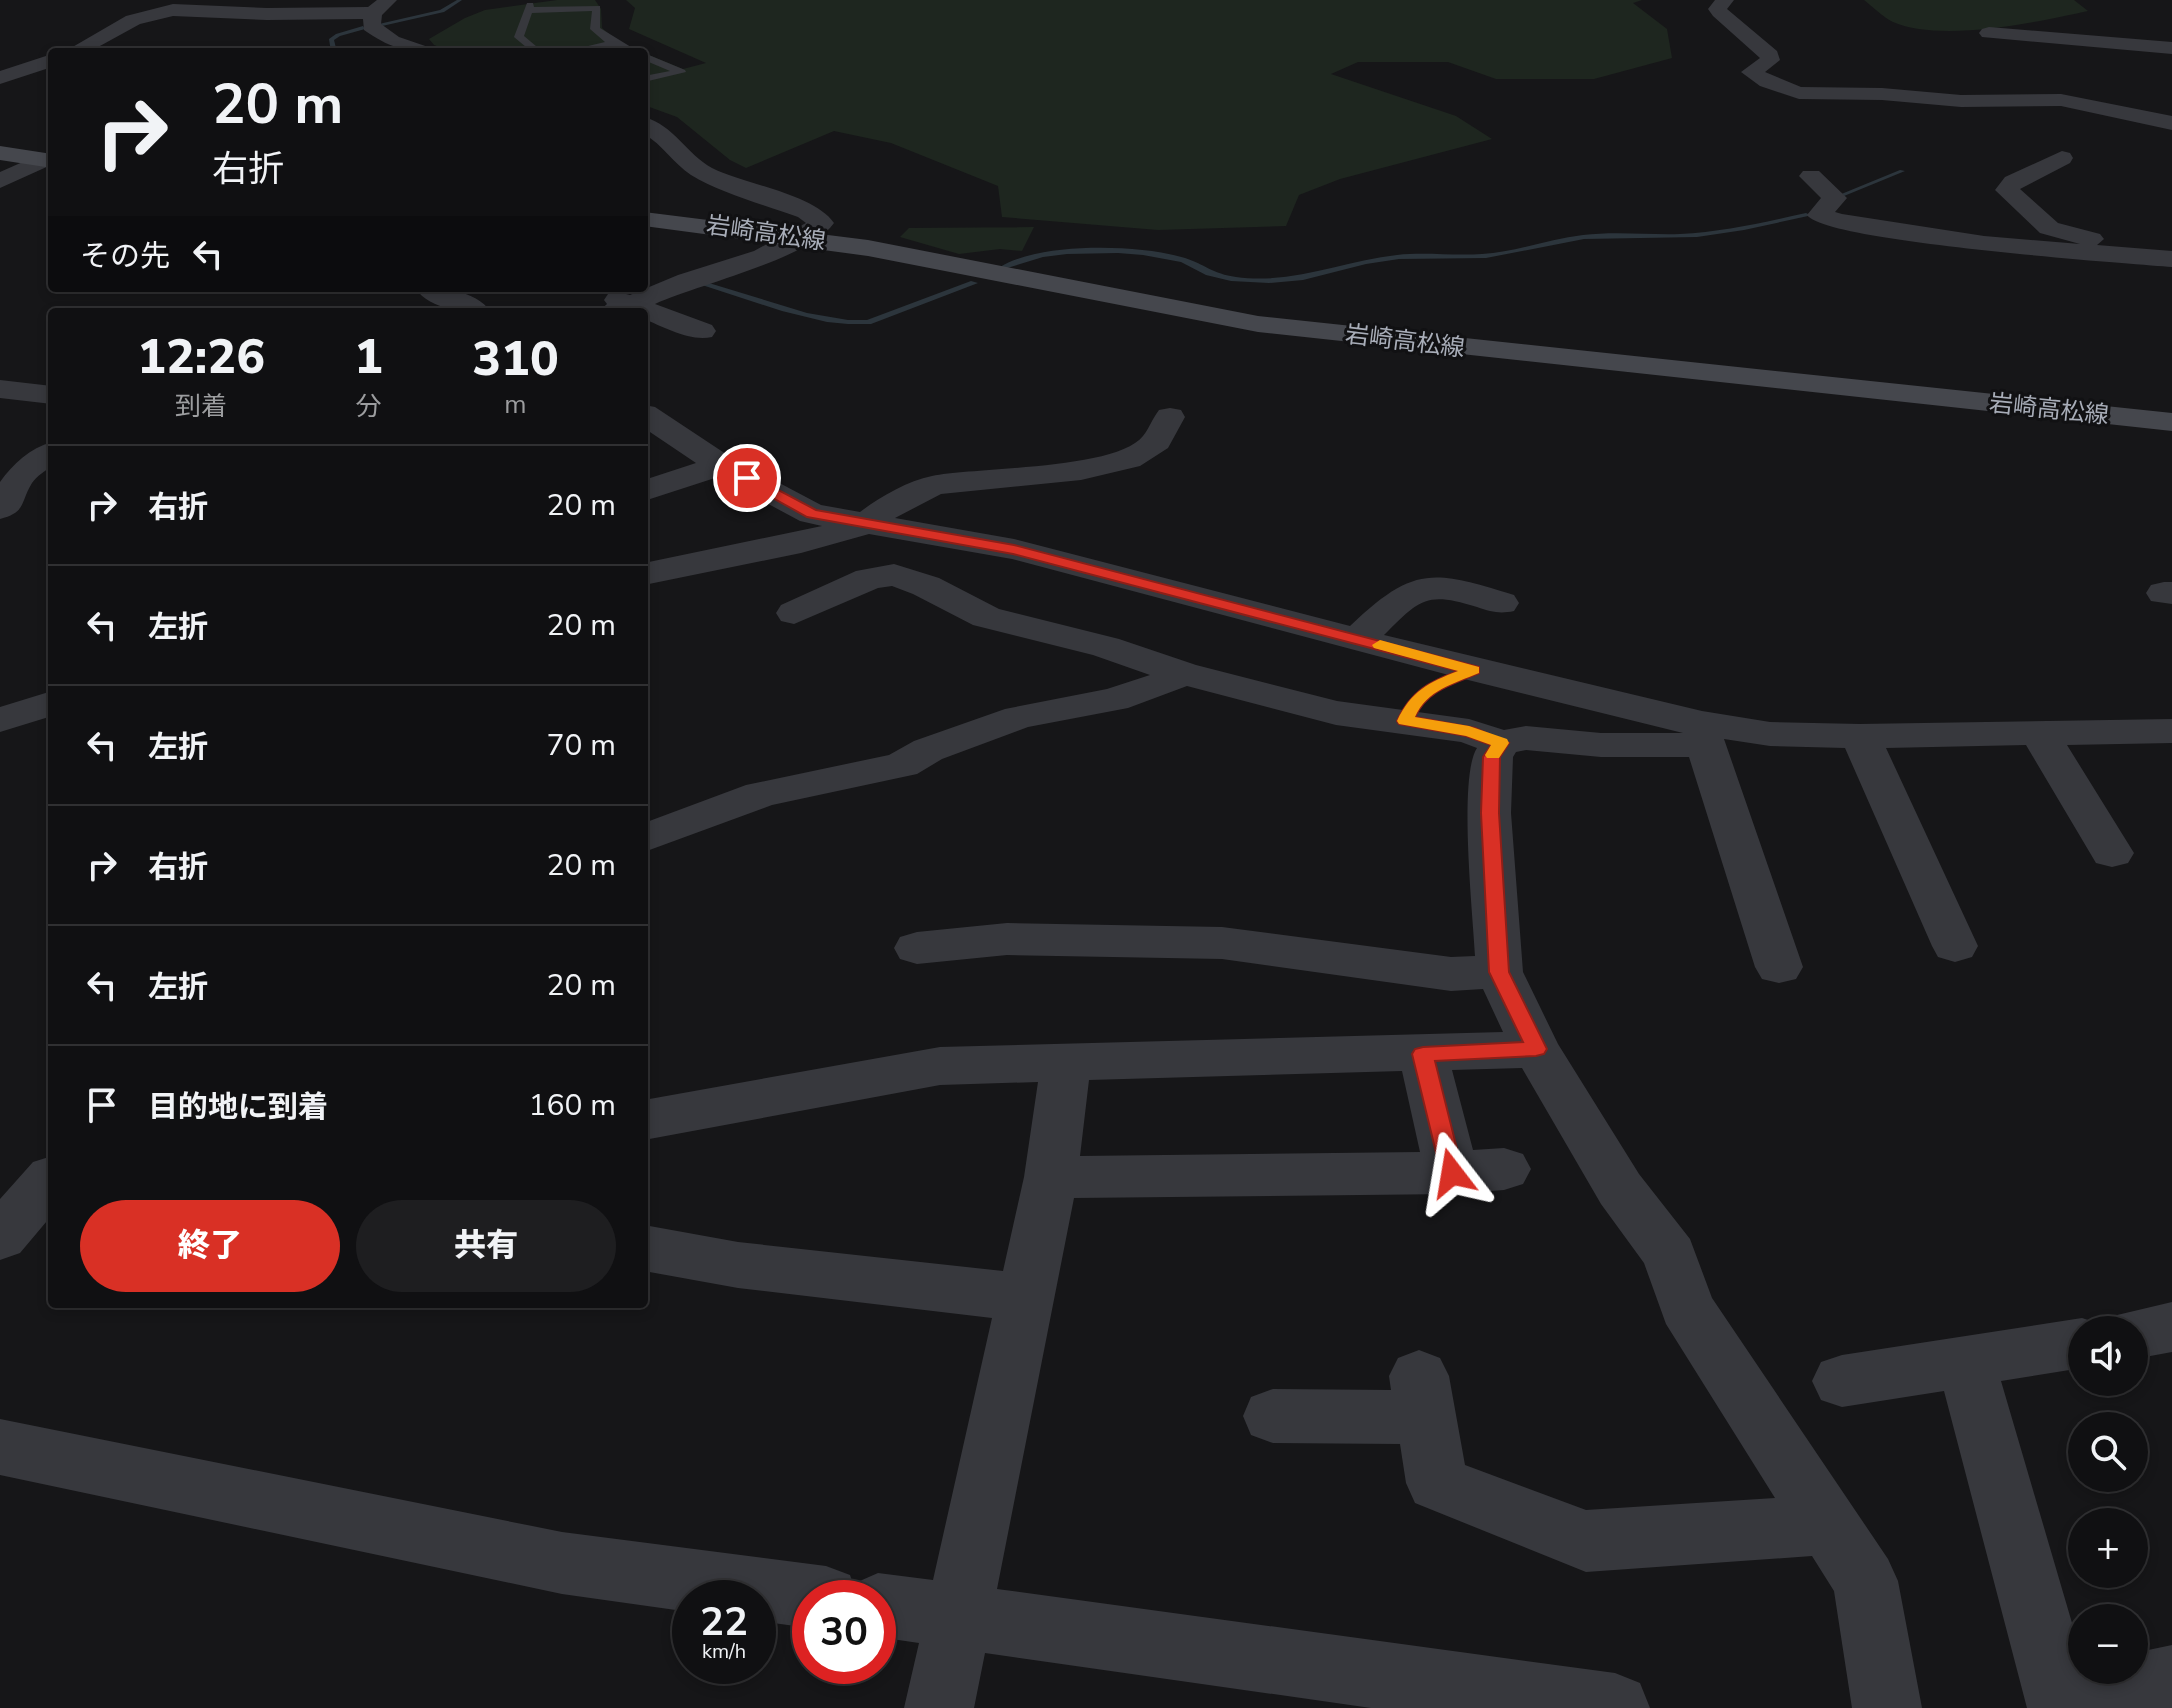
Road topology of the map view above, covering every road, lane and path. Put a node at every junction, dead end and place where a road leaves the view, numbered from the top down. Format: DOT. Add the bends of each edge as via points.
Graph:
graph roads {
  1 [pos="1725,0"];
  2 [pos="381,6"];
  3 [pos="1989,33"];
  4 [pos="613,43"];
  5 [pos="81,48"];
  6 [pos="414,48"];
  7 [pos="533,48"];
  8 [pos="588,48"];
  9 [pos="625,48"];
  10 [pos="2172,48"];
  11 [pos="648,58"];
  12 [pos="48,61"];
  13 [pos="0,78"];
  14 [pos="648,78"];
  15 [pos="2172,123"];
  16 [pos="648,126"];
  17 [pos="0,153"];
  18 [pos="2062,158"];
  19 [pos="48,161"];
  20 [pos="1811,176"];
  21 [pos="0,181"];
  22 [pos="648,219"];
  23 [pos="805,238"];
  24 [pos="2172,253"];
  25 [pos="2172,259"];
  26 [pos="436,292"];
  27 [pos="601,292"];
  28 [pos="469,308"];
  29 [pos="619,308"];
  30 [pos="622,308"];
  31 [pos="648,317"];
  32 [pos="702,331"];
  33 [pos="0,389"];
  34 [pos="48,395"];
  35 [pos="648,417"];
  36 [pos="1170,417"];
  37 [pos="2172,422"];
  38 [pos="48,455"];
  39 [pos="721,465"];
  40 [pos="648,490"];
  41 [pos="0,509"];
  42 [pos="866,524"];
  43 [pos="648,573"];
  44 [pos="1501,603"];
  45 [pos="794,613"];
  46 [pos="1358,639"];
  47 [pos="1474,670"];
  48 [pos="1182,673"];
  49 [pos="48,692"];
  50 [pos="48,704"];
  51 [pos="0,707"];
  52 [pos="0,720"];
  53 [pos="1405,721"];
  54 [pos="2038,731"];
  55 [pos="2172,731"];
  56 [pos="1704,734"];
  57 [pos="1860,736"];
  58 [pos="1501,743"];
  59 [pos="648,836"];
  60 [pos="2112,853"];
  61 [pos="1955,946"];
  62 [pos="917,948"];
  63 [pos="1779,967"];
  64 [pos="1499,972"];
  65 [pos="1536,1049"];
  66 [pos="1423,1054"];
  67 [pos="1066,1062"];
  68 [pos="648,1119"];
  69 [pos="1504,1169"];
  70 [pos="1452,1173"];
  71 [pos="1051,1177"];
  72 [pos="48,1182"];
  73 [pos="0,1237"];
  74 [pos="648,1249"];
  75 [pos="1025,1298"];
  76 [pos="2172,1327"];
  77 [pos="2148,1331"];
  78 [pos="2068,1345"];
  79 [pos="1966,1363"];
  80 [pos="1842,1381"];
  81 [pos="1273,1416"];
  82 [pos="0,1447"];
  83 [pos="1827,1525"];
  84 [pos="792,1593"];
  85 [pos="896,1607"];
  86 [pos="961,1616"];
  87 [pos="2172,1679"];
  88 [pos="2062,1706"];
  89 [pos="939,1708"];
  90 [pos="1615,1708"];
  91 [pos="1887,1708"];
  1 -- 15 [label="street" via="1717,9 1722,16 1770,55 1751,72 1799,93 2061,100"];
  2 -- 5 [label="street" via="267,14 173,10 133,20"];
  2 -- 6 [label="street" via="371,26"];
  3 -- 10 [label="street"];
  4 -- 7 [label="lane" via="595,29 597,8 530,8 519,37"];
  4 -- 8 [label="lane"];
  4 -- 9 [label="lane"];
  11 -- 14 [label="lane" via="681,72"];
  12 -- 13 [label="street"];
  16 -- 23 [label="street" via="704,173 807,212 822,223"];
  17 -- 19 [label="main road"];
  18 -- 24 [label="street" via="2007,190 2049,228 2064,234"];
  19 -- 21 [label="street"];
  20 -- 25 [label="street" via="1835,198 1819,215 1839,221 1984,244"];
  22 -- 23 [label="main road, 岩崎高松線"];
  23 -- 30 [label="street"];
  23 -- 37 [label="main road, 岩崎高松線" via="1258,324"];
  26 -- 28 [label="street"];
  27 -- 29 [label="street"];
  31 -- 32 [label="street"];
  33 -- 34 [label="street"];
  35 -- 39 [label="street"];
  36 -- 42 [label="street" via="1157,441 1129,459 1081,470 934,485"];
  38 -- 41 [label="street" via="25,471"];
  39 -- 40 [label="street"];
  39 -- 42 [label="street" via="812,514"];
  42 -- 43 [label="street" via="801,543"];
  42 -- 46 [label="street" via="1014,549"];
  44 -- 46 [label="street" via="1431,584 1409,592"];
  45 -- 48 [label="street" via="869,579 894,575 986,617 1106,647"];
  46 -- 47 [label="street"];
  47 -- 53 [label="street" via="1430,687 1413,703"];
  47 -- 56 [label="street"];
  48 -- 53 [label="street" via="1336,713"];
  48 -- 59 [label="street" via="1114,700 1019,717 928,750 902,765 761,794"];
  49 -- 51 [label="street"];
  50 -- 52 [label="street"];
  53 -- 58 [label="street" via="1469,731"];
  54 -- 55 [label="street"];
  54 -- 57 [label="street"];
  54 -- 60 [label="street"];
  56 -- 57 [label="street"];
  56 -- 58 [label="street" via="1601,745 1526,738"];
  56 -- 63 [label="street"];
  57 -- 61 [label="street"];
  58 -- 64 [label="street" via="1492,757 1490,813"];
  62 -- 64 [label="street" via="1007,939 1222,943 1451,974"];
  64 -- 65 [label="street"];
  65 -- 66 [label="street"];
  65 -- 83 [label="street" via="1620,1189 1670,1255 1686,1307"];
  66 -- 67 [label="street"];
  66 -- 70 [label="street"];
  67 -- 68 [label="street" via="940,1066"];
  67 -- 71 [label="street"];
  69 -- 70 [label="street"];
  70 -- 71 [label="street"];
  71 -- 75 [label="street"];
  72 -- 73 [label="street"];
  74 -- 75 [label="street" via="738,1265"];
  75 -- 86 [label="street"];
  76 -- 77 [label="street"];
  78 -- 79 [label="street"];
  79 -- 80 [label="street"];
  79 -- 88 [label="street"];
  81 -- 83 [label="street" via="1422,1397 1437,1483 1586,1541"];
  82 -- 84 [label="street" via="562,1563"];
  83 -- 91 [label="street" via="1865,1581"];
  85 -- 86 [label="street"];
  86 -- 89 [label="street"];
  86 -- 90 [label="street"];
  87 -- 88 [label="street"];
}
